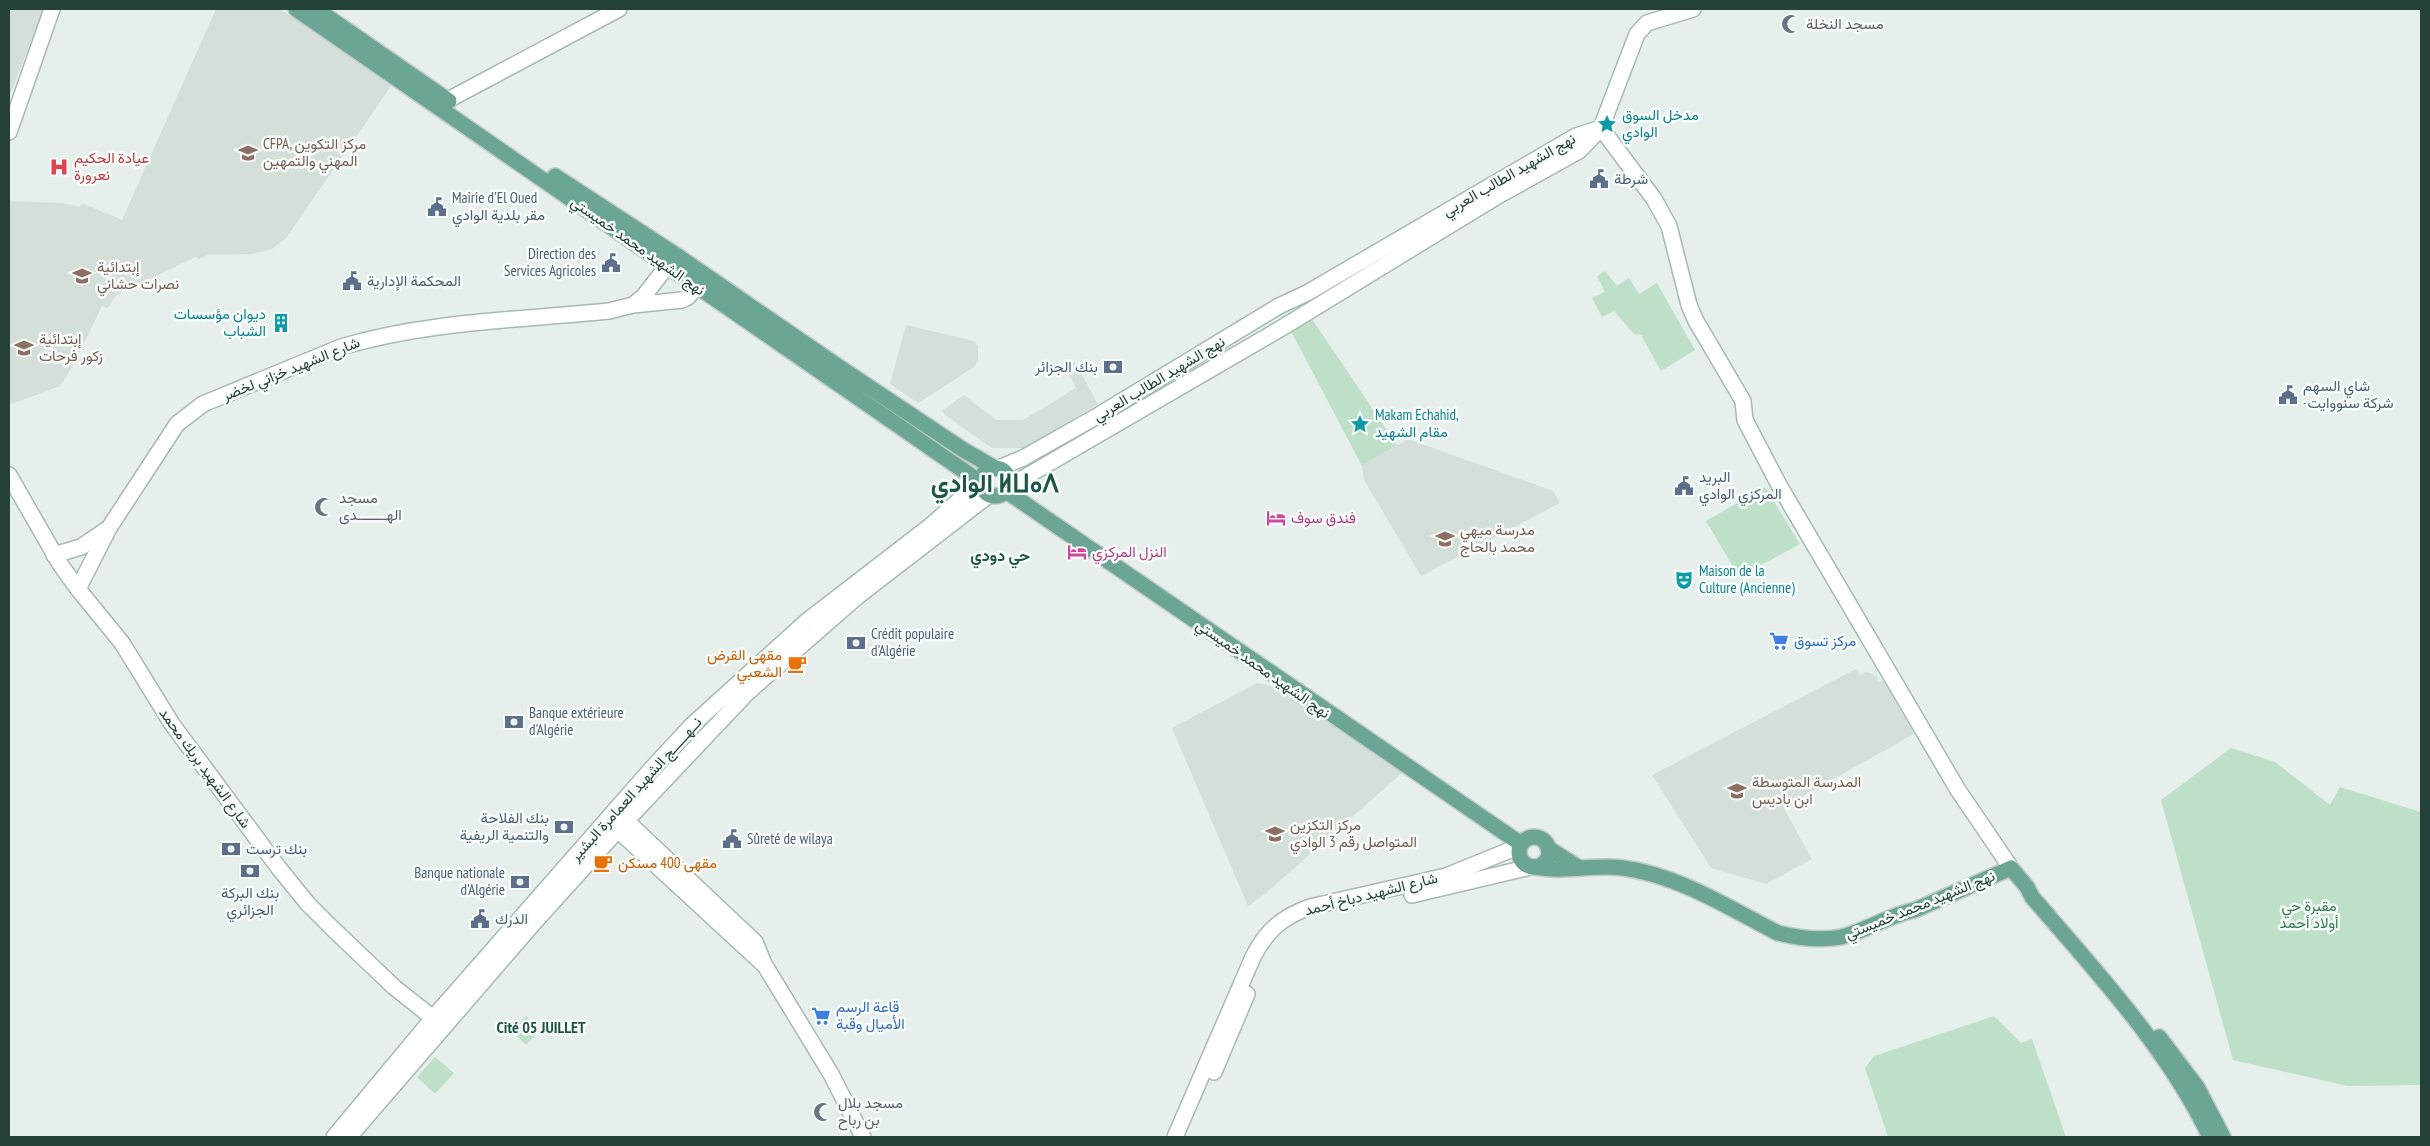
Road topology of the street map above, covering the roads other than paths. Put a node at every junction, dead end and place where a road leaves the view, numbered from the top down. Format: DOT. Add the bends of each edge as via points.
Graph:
graph roads {
  1 [pos="52,9"];
  2 [pos="296,9"];
  3 [pos="316,9"];
  4 [pos="619,9"];
  5 [pos="1693,9"];
  6 [pos="445,104"];
  7 [pos="1601,128"];
  8 [pos="9,132"];
  9 [pos="1413,238"];
  10 [pos="671,260"];
  11 [pos="702,281"];
  12 [pos="633,305"];
  13 [pos="996,468"];
  14 [pos="9,475"];
  15 [pos="984,488"];
  16 [pos="1007,489"];
  17 [pos="109,528"];
  18 [pos="54,555"];
  19 [pos="78,589"];
  20 [pos="617,821"];
  21 [pos="1520,845"];
  22 [pos="1548,848"];
  23 [pos="1533,867"];
  24 [pos="1578,867"];
  25 [pos="2011,868"];
  26 [pos="2027,887"];
  27 [pos="439,1023"];
  28 [pos="334,1137"];
  29 [pos="349,1137"];
  30 [pos="863,1137"];
  31 [pos="1175,1137"];
  32 [pos="1186,1137"];
  33 [pos="2210,1137"];
  34 [pos="2223,1137"];
  1 -- 8 [label="main road"];
  2 -- 6 [label="main road, نهج الشهيد محمد خميستي"];
  3 -- 6 [label="main road, نهج الشهيد محمد خميستي"];
  4 -- 6 [label="main road"];
  5 -- 7 [label="main road" via="1647,23 1637,34"];
  6 -- 10 [label="main road, نهج الشهيد محمد خميستي" via="559,178"];
  7 -- 9 [label="main road, نهج الشهيد الطالب العربي" via="1579,151 1492,192"];
  7 -- 25 [label="main road" via="1648,191 1669,226 1696,321 1743,401 1745,420 1780,485 1944,768"];
  9 -- 13 [label="main road, نهج الشهيد الطالب العربي" via="1279,306 1099,415 1023,458"];
  9 -- 16 [label="main road, نهج الشهيد الطالب العربي" via="1285,326"];
  10 -- 11 [label="main road, نهج الشهيد محمد خميستي"];
  10 -- 12 [label="main road" via="644,296"];
  11 -- 12 [label="main road, شارع الشهيد خزاني لخضر" via="682,300"];
  11 -- 13 [label="main road, نهج الشهيد محمد خميستي"];
  11 -- 15 [label="main road, نهج الشهيد محمد خميستي"];
  12 -- 17 [label="main road, شارع الشهيد خزاني لخضر" via="609,311 401,331 341,347 260,379 204,404 177,424"];
  13 -- 15 [label="main road" via="984,472"];
  13 -- 16 [label="main road" via="1007,473"];
  14 -- 18 [label="main road, شارع الشهيد بريك محمد"];
  15 -- 16 [label="main road" via="998,496"];
  15 -- 20 [label="main road, نــهـــــج الشهيد العمامرة البشير" via="964,496 929,528 806,621 745,675 678,740"];
  16 -- 21 [label="main road, نهج الشهيد محمد خميستي"];
  17 -- 18 [label="main road" via="81,547"];
  17 -- 19 [label="main road, شارع الشهيد خزاني لخضر"];
  18 -- 19 [label="main road, شارع الشهيد بريك محمد"];
  19 -- 27 [label="main road, شارع الشهيد بريك محمد" via="122,643 172,724 255,838 308,904 394,988"];
  20 -- 27 [label="main road, نــهـــــج الشهيد العمامرة البشير"];
  20 -- 30 [label="main road" via="764,964 831,1074"];
  21 -- 22 [label="main road" via="1528,839 1538,838"];
  21 -- 23 [label="main road" via="1519,856 1525,865"];
  21 -- 31 [label="main road, شارع الشهيد دباخ أحمد" via="1446,876 1310,907 1276,925 1253,957"];
  22 -- 23 [label="main road" via="1545,863"];
  22 -- 24 [label="main road"];
  23 -- 24 [label="main road, نهج الشهيد محمد خميستي"];
  23 -- 32 [label="main road, شارع الشهيد دباخ أحمد" via="1310,916 1281,933 1257,970"];
  24 -- 25 [label="main road, نهج الشهيد محمد خميستي" via="1621,868 1661,877 1778,933 1819,938 1842,937 1915,910"];
  25 -- 26 [label="main road, نهج الشهيد محمد خميستي"];
  26 -- 33 [label="main road" via="2139,1024 2192,1102"];
  26 -- 34 [label="main road" via="2038,892 2102,964 2197,1087"];
  27 -- 28 [label="main road, نــهـــــج الشهيد العمامرة البشير"];
  27 -- 29 [label="main road, نــهـــــج الشهيد العمامرة البشير"];
}
